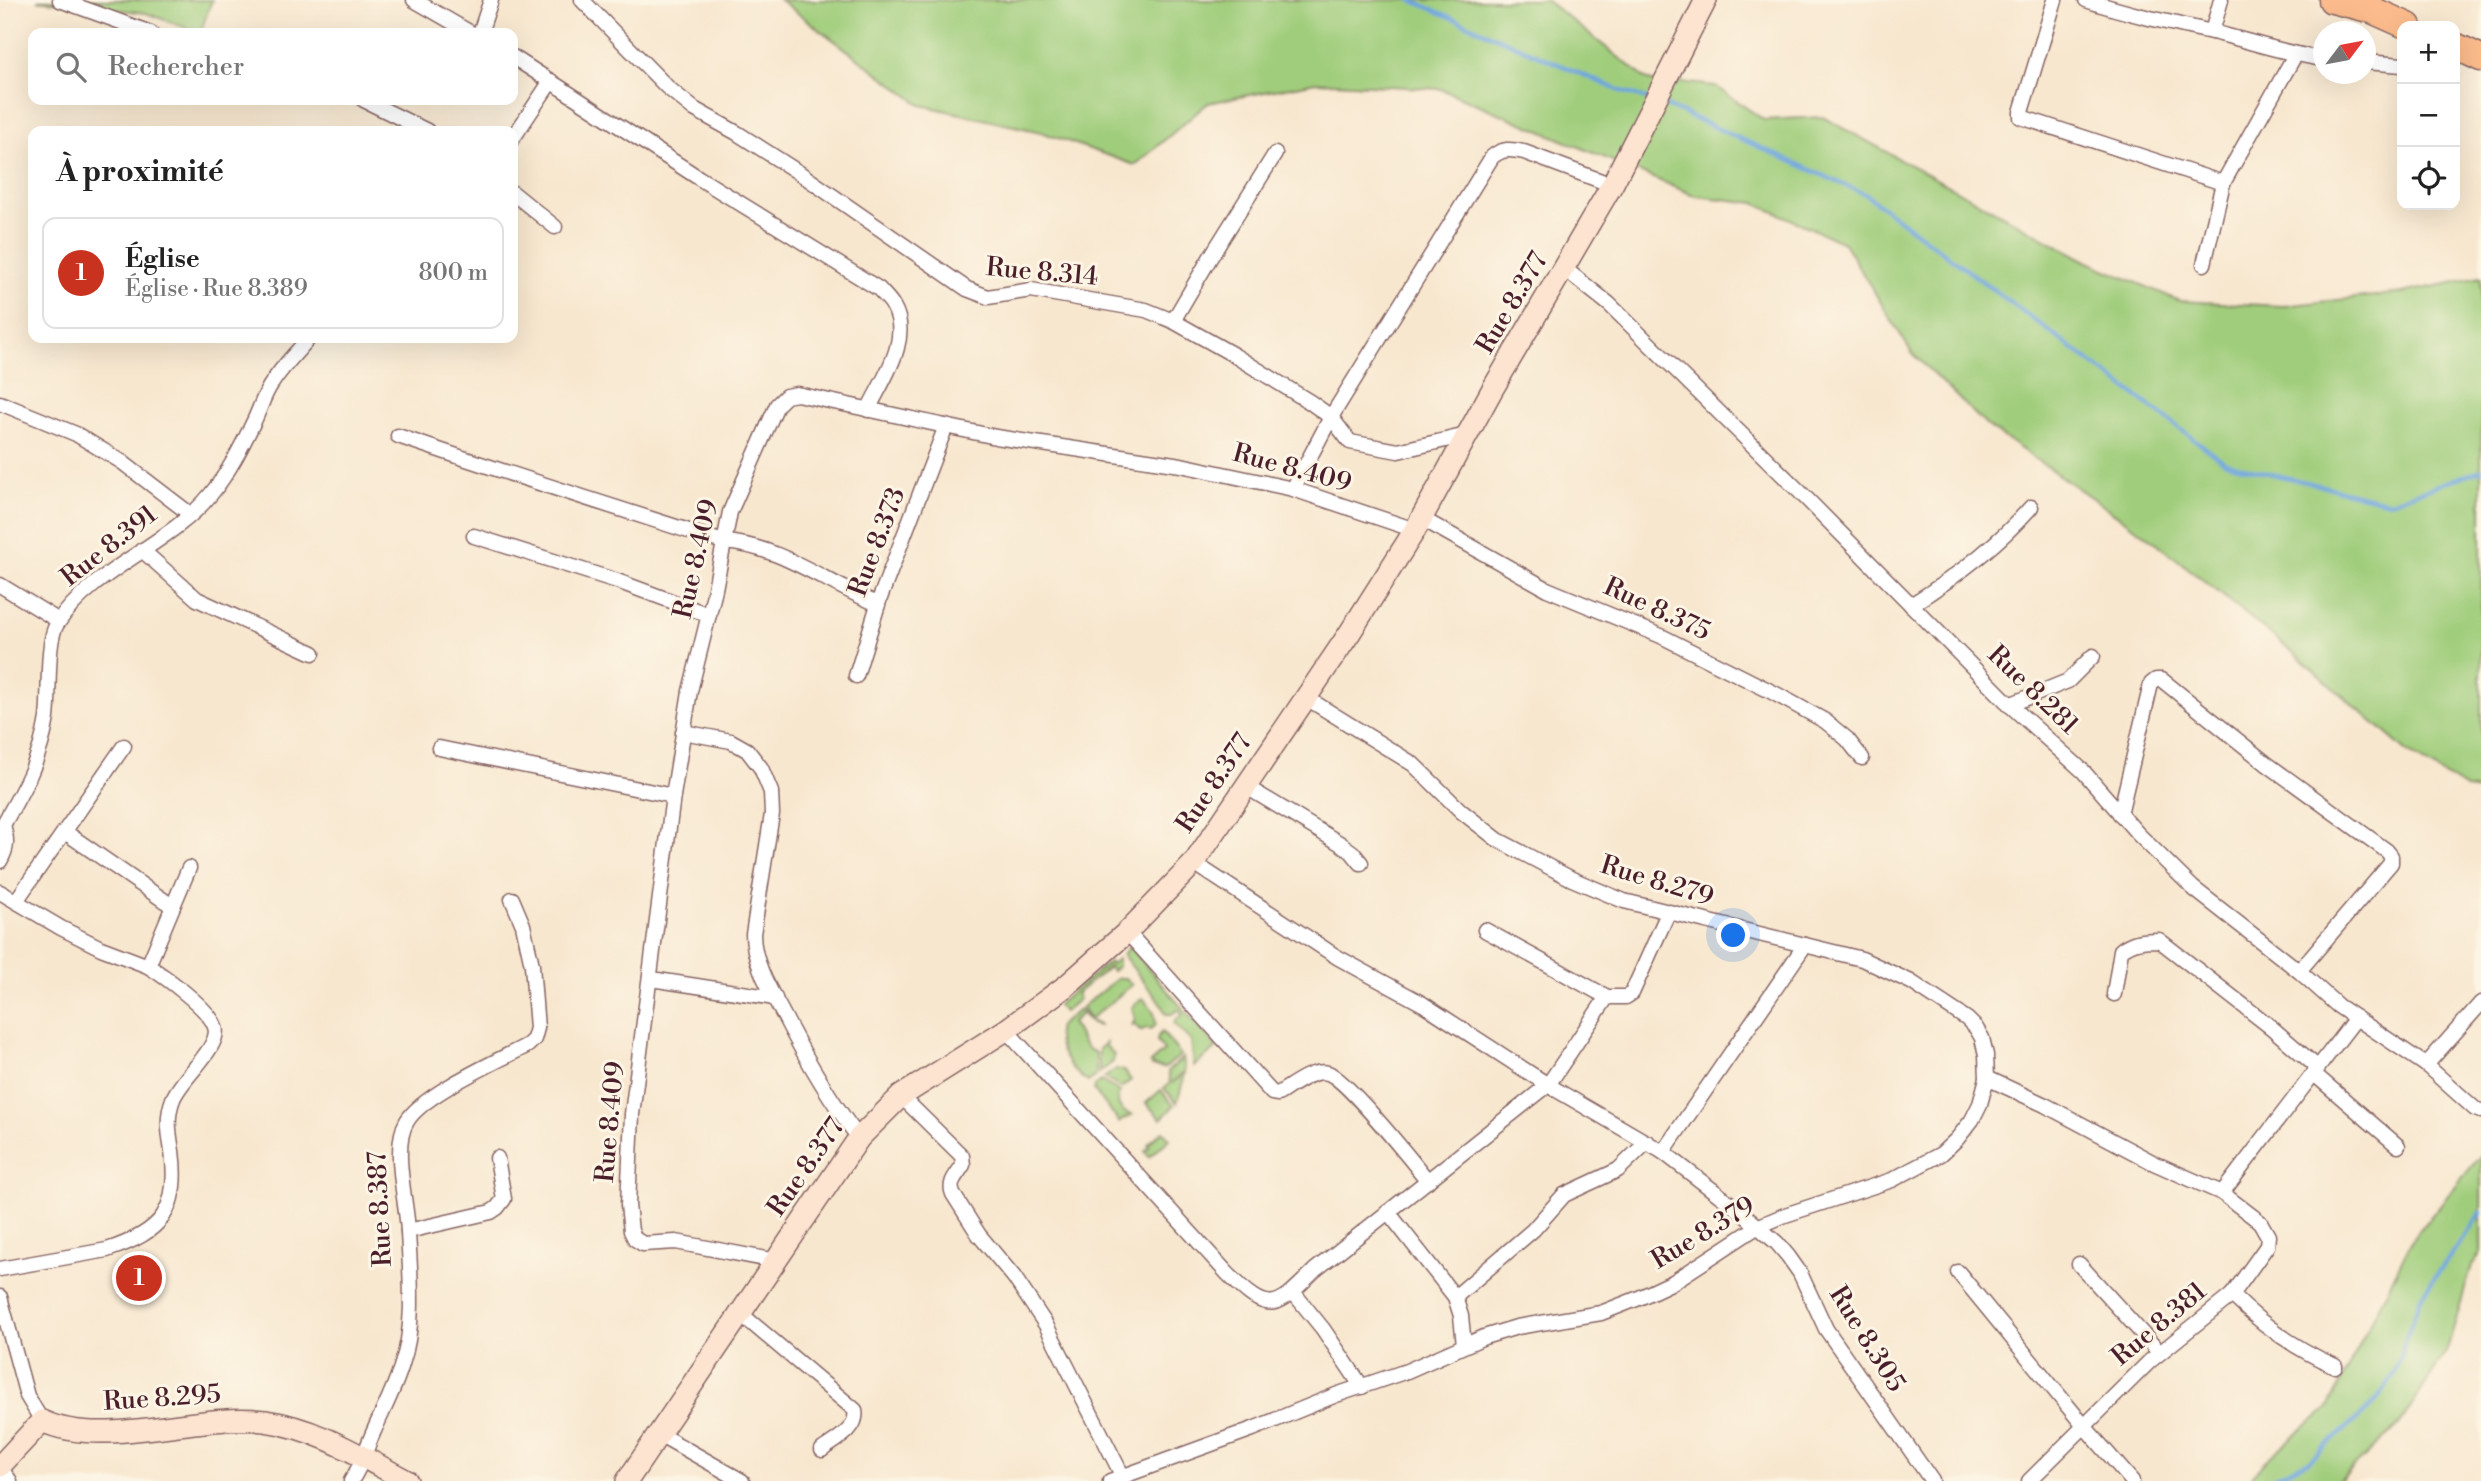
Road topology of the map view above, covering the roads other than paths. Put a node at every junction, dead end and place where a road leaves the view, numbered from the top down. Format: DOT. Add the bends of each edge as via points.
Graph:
graph roads {
  1 [pos="60,0"];
  2 [pos="414,0"];
  3 [pos="491,0"];
  4 [pos="582,0"];
  5 [pos="1706,0"];
  6 [pos="2055,0"];
  7 [pos="2086,0"];
  8 [pos="2221,0"];
  9 [pos="2332,0"];
  10 [pos="2376,5"];
  11 [pos="2400,21"];
  12 [pos="137,28"];
  13 [pos="462,28"];
  14 [pos="482,28"];
  15 [pos="2212,33"];
  16 [pos="2295,55"];
  17 [pos="2313,58"];
  18 [pos="518,60"];
  19 [pos="2376,63"];
  20 [pos="2397,65"];
  21 [pos="551,81"];
  22 [pos="374,105"];
  23 [pos="417,126"];
  24 [pos="518,130"];
  25 [pos="1275,155"];
  26 [pos="2224,183"];
  27 [pos="1612,185"];
  28 [pos="518,197"];
  29 [pos="555,227"];
  30 [pos="2204,264"];
  31 [pos="1564,269"];
  32 [pos="1173,321"];
  33 [pos="305,343"];
  34 [pos="0,403"];
  35 [pos="868,410"];
  36 [pos="1331,417"];
  37 [pos="947,426"];
  38 [pos="1467,435"];
  39 [pos="398,436"];
  40 [pos="1293,489"];
  41 [pos="2031,508"];
  42 [pos="190,514"];
  43 [pos="1418,524"];
  44 [pos="474,536"];
  45 [pos="723,542"];
  46 [pos="142,550"];
  47 [pos="0,585"];
  48 [pos="878,604"];
  49 [pos="1911,605"];
  50 [pos="709,615"];
  51 [pos="60,621"];
  52 [pos="313,653"];
  53 [pos="2093,656"];
  54 [pos="856,676"];
  55 [pos="1305,697"];
  56 [pos="2009,705"];
  57 [pos="683,732"];
  58 [pos="124,746"];
  59 [pos="439,748"];
  60 [pos="1861,758"];
  61 [pos="1245,786"];
  62 [pos="673,796"];
  63 [pos="2120,814"];
  64 [pos="1,823"];
  65 [pos="65,832"];
  66 [pos="0,860"];
  67 [pos="1194,863"];
  68 [pos="1361,863"];
  69 [pos="189,868"];
  70 [pos="0,892"];
  71 [pos="512,899"];
  72 [pos="16,901"];
  73 [pos="172,906"];
  74 [pos="1668,913"];
  75 [pos="1485,930"];
  76 [pos="1127,932"];
  77 [pos="1805,945"];
  78 [pos="148,966"];
  79 [pos="2299,971"];
  80 [pos="651,979"];
  81 [pos="2114,994"];
  82 [pos="1607,997"];
  83 [pos="775,998"];
  84 [pos="2481,1003"];
  85 [pos="2356,1018"];
  86 [pos="1006,1030"];
  87 [pos="2426,1065"];
  88 [pos="2315,1070"];
  89 [pos="1987,1078"];
  90 [pos="1548,1086"];
  91 [pos="901,1096"];
  92 [pos="2481,1111"];
  93 [pos="859,1138"];
  94 [pos="1647,1142"];
  95 [pos="2398,1146"];
  96 [pos="1663,1152"];
  97 [pos="497,1158"];
  98 [pos="1428,1181"];
  99 [pos="2222,1193"];
  100 [pos="1388,1212"];
  101 [pos="1757,1227"];
  102 [pos="408,1231"];
  103 [pos="776,1261"];
  104 [pos="2079,1264"];
  105 [pos="0,1269"];
  106 [pos="1958,1272"];
  107 [pos="1293,1292"];
  108 [pos="2232,1294"];
  109 [pos="0,1297"];
  110 [pos="1455,1297"];
  111 [pos="741,1314"];
  112 [pos="1464,1346"];
  113 [pos="2159,1352"];
  114 [pos="2335,1366"];
  115 [pos="1362,1387"];
  116 [pos="42,1421"];
  117 [pos="2084,1426"];
  118 [pos="659,1434"];
  119 [pos="822,1450"];
  120 [pos="363,1458"];
  121 [pos="0,1467"];
  122 [pos="1117,1479"];
  123 [pos="10,1481"];
  124 [pos="351,1481"];
  125 [pos="407,1481"];
  126 [pos="626,1481"];
  127 [pos="742,1481"];
  128 [pos="1932,1481"];
  129 [pos="2029,1481"];
  130 [pos="2132,1481"];
  1 -- 12 [label="street"];
  2 -- 13 [label="street"];
  3 -- 14 [label="street"];
  4 -- 32 [label="street, Rue 8.314" via="694,109 801,174 967,289 988,297 1031,290 1114,303"];
  5 -- 27 [label="street, Rue 8.377"];
  6 -- 26 [label="street" via="2021,117"];
  7 -- 15 [label="street"];
  8 -- 15 [label="street"];
  9 -- 10 [label="highway"];
  10 -- 11 [label="highway"];
  15 -- 16 [label="street"];
  16 -- 17 [label="street"];
  16 -- 26 [label="street"];
  18 -- 21 [label="street"];
  19 -- 20 [label="street"];
  21 -- 24 [label="street"];
  21 -- 35 [label="street" via="879,289 894,307 900,344"];
  22 -- 23 [label="street"];
  25 -- 32 [label="street"];
  26 -- 30 [label="street"];
  27 -- 31 [label="street, Rue 8.377"];
  27 -- 36 [label="street" via="1524,152 1500,150"];
  28 -- 29 [label="street"];
  31 -- 38 [label="street, Rue 8.377"];
  31 -- 49 [label="street, Rue 8.281" via="1609,304"];
  32 -- 36 [label="street, Rue 8.314"];
  33 -- 42 [label="street, Rue 8.391" via="272,383 210,496"];
  34 -- 42 [label="street" via="76,434 122,462"];
  35 -- 37 [label="street, Rue 8.409"];
  35 -- 45 [label="street, Rue 8.409" via="797,394 786,396 777,405 734,498"];
  36 -- 38 [label="street, Rue 8.314" via="1350,442 1398,451"];
  36 -- 40 [label="street"];
  37 -- 40 [label="street, Rue 8.409" via="1181,465"];
  37 -- 48 [label="street, Rue 8.373"];
  38 -- 43 [label="street, Rue 8.377"];
  39 -- 45 [label="street"];
  40 -- 43 [label="street, Rue 8.409"];
  41 -- 49 [label="street" via="1938,588"];
  42 -- 46 [label="street, Rue 8.391"];
  43 -- 55 [label="street, Rue 8.377"];
  43 -- 60 [label="street, Rue 8.375" via="1548,589 1661,636 1784,699 1825,721"];
  44 -- 50 [label="street"];
  45 -- 48 [label="street" via="766,550"];
  45 -- 50 [label="street, Rue 8.409"];
  46 -- 51 [label="street, Rue 8.391" via="77,600"];
  46 -- 52 [label="street" via="197,599"];
  47 -- 51 [label="street"];
  48 -- 54 [label="street, Rue 8.373"];
  49 -- 56 [label="street, Rue 8.281"];
  50 -- 57 [label="street, Rue 8.409"];
  51 -- 64 [label="street, Rue 8.391" via="50,648 40,750 32,774"];
  53 -- 56 [label="street" via="2068,681"];
  55 -- 61 [label="street, Rue 8.377"];
  55 -- 74 [label="street, Rue 8.279" via="1413,764 1498,840 1614,897"];
  56 -- 63 [label="street, Rue 8.281" via="2083,771"];
  57 -- 62 [label="street, Rue 8.409"];
  57 -- 83 [label="street" via="731,741 747,750 771,792 772,814 753,946"];
  58 -- 65 [label="street"];
  59 -- 62 [label="street"];
  61 -- 67 [label="street, Rue 8.377"];
  61 -- 68 [label="street" via="1341,844"];
  62 -- 80 [label="street, Rue 8.409"];
  63 -- 79 [label="street, Rue 8.281" via="2193,888"];
  63 -- 79 [label="street" via="2151,684 2162,680 2387,851 2391,863"];
  64 -- 66 [label="street, Rue 8.391" via="7,839"];
  65 -- 72 [label="street"];
  65 -- 73 [label="street"];
  67 -- 76 [label="street, Rue 8.377"];
  67 -- 90 [label="street, Rue 8.305"];
  69 -- 73 [label="street"];
  70 -- 72 [label="street"];
  71 -- 102 [label="street, Rue 8.387" via="532,965 534,1039 446,1089 407,1119 401,1153"];
  72 -- 78 [label="street" via="101,948"];
  73 -- 78 [label="street"];
  74 -- 77 [label="street, Rue 8.279"];
  74 -- 82 [label="street" via="1632,993"];
  75 -- 82 [label="street"];
  76 -- 86 [label="street, Rue 8.377" via="1066,986"];
  76 -- 98 [label="street" via="1272,1093 1320,1072 1329,1073"];
  77 -- 89 [label="street, Rue 8.279" via="1876,964 1966,1019 1982,1038"];
  77 -- 96 [label="street"];
  78 -- 105 [label="street" via="180,989 215,1027 213,1047 195,1065 169,1111 174,1169 170,1206 161,1221 123,1245"];
  79 -- 85 [label="street, Rue 8.281"];
  80 -- 83 [label="street"];
  80 -- 103 [label="street, Rue 8.409" via="632,1114 631,1231 643,1244 676,1241"];
  81 -- 88 [label="street" via="2121,950 2143,940 2158,940 2272,1028"];
  82 -- 90 [label="street"];
  83 -- 93 [label="street" via="828,1095"];
  84 -- 87 [label="street"];
  85 -- 87 [label="street, Rue 8.281"];
  85 -- 88 [label="street"];
  86 -- 91 [label="street, Rue 8.377"];
  86 -- 107 [label="street" via="1247,1294 1266,1304"];
  87 -- 92 [label="street, Rue 8.281"];
  88 -- 95 [label="street"];
  88 -- 99 [label="street"];
  89 -- 99 [label="street"];
  89 -- 101 [label="street, Rue 8.379" via="1972,1120 1941,1154 1892,1180"];
  90 -- 94 [label="street, Rue 8.305"];
  90 -- 98 [label="street"];
  91 -- 93 [label="street, Rue 8.377"];
  91 -- 122 [label="street" via="962,1156 963,1165 950,1188 1046,1325"];
  93 -- 103 [label="street, Rue 8.377"];
  94 -- 96 [label="street, Rue 8.305"];
  94 -- 110 [label="street" via="1618,1170 1564,1195 1533,1230"];
  96 -- 101 [label="street, Rue 8.305"];
  97 -- 102 [label="street" via="504,1199 497,1208"];
  98 -- 100 [label="street"];
  99 -- 108 [label="street" via="2260,1222 2268,1236 2267,1246"];
  100 -- 107 [label="street"];
  100 -- 110 [label="street"];
  101 -- 112 [label="street, Rue 8.379" via="1673,1282 1627,1303 1601,1313 1517,1327"];
  101 -- 128 [label="street, Rue 8.305" via="1777,1243 1800,1273 1826,1329"];
  102 -- 120 [label="street, Rue 8.387" via="408,1340 403,1364"];
  103 -- 111 [label="street, Rue 8.377"];
  104 -- 113 [label="street"];
  106 -- 117 [label="street"];
  107 -- 115 [label="street"];
  108 -- 113 [label="street, Rue 8.381"];
  108 -- 114 [label="street, Rue 8.381" via="2293,1345"];
  109 -- 116 [label="street" via="27,1396"];
  110 -- 112 [label="street"];
  111 -- 118 [label="street, Rue 8.377"];
  111 -- 119 [label="street" via="855,1410 853,1427"];
  112 -- 115 [label="street, Rue 8.379"];
  113 -- 117 [label="street, Rue 8.381"];
  115 -- 122 [label="street, Rue 8.379"];
  116 -- 120 [label="street, Rue 8.295" via="59,1429 112,1432 222,1420 264,1421 302,1429"];
  116 -- 121 [label="street"];
  117 -- 129 [label="street, Rue 8.381"];
  117 -- 130 [label="street"];
  118 -- 126 [label="street, Rue 8.377"];
  118 -- 127 [label="street"];
  120 -- 124 [label="street, Rue 8.387"];
  120 -- 125 [label="street, Rue 8.295"];
  121 -- 123 [label="street"];
}
